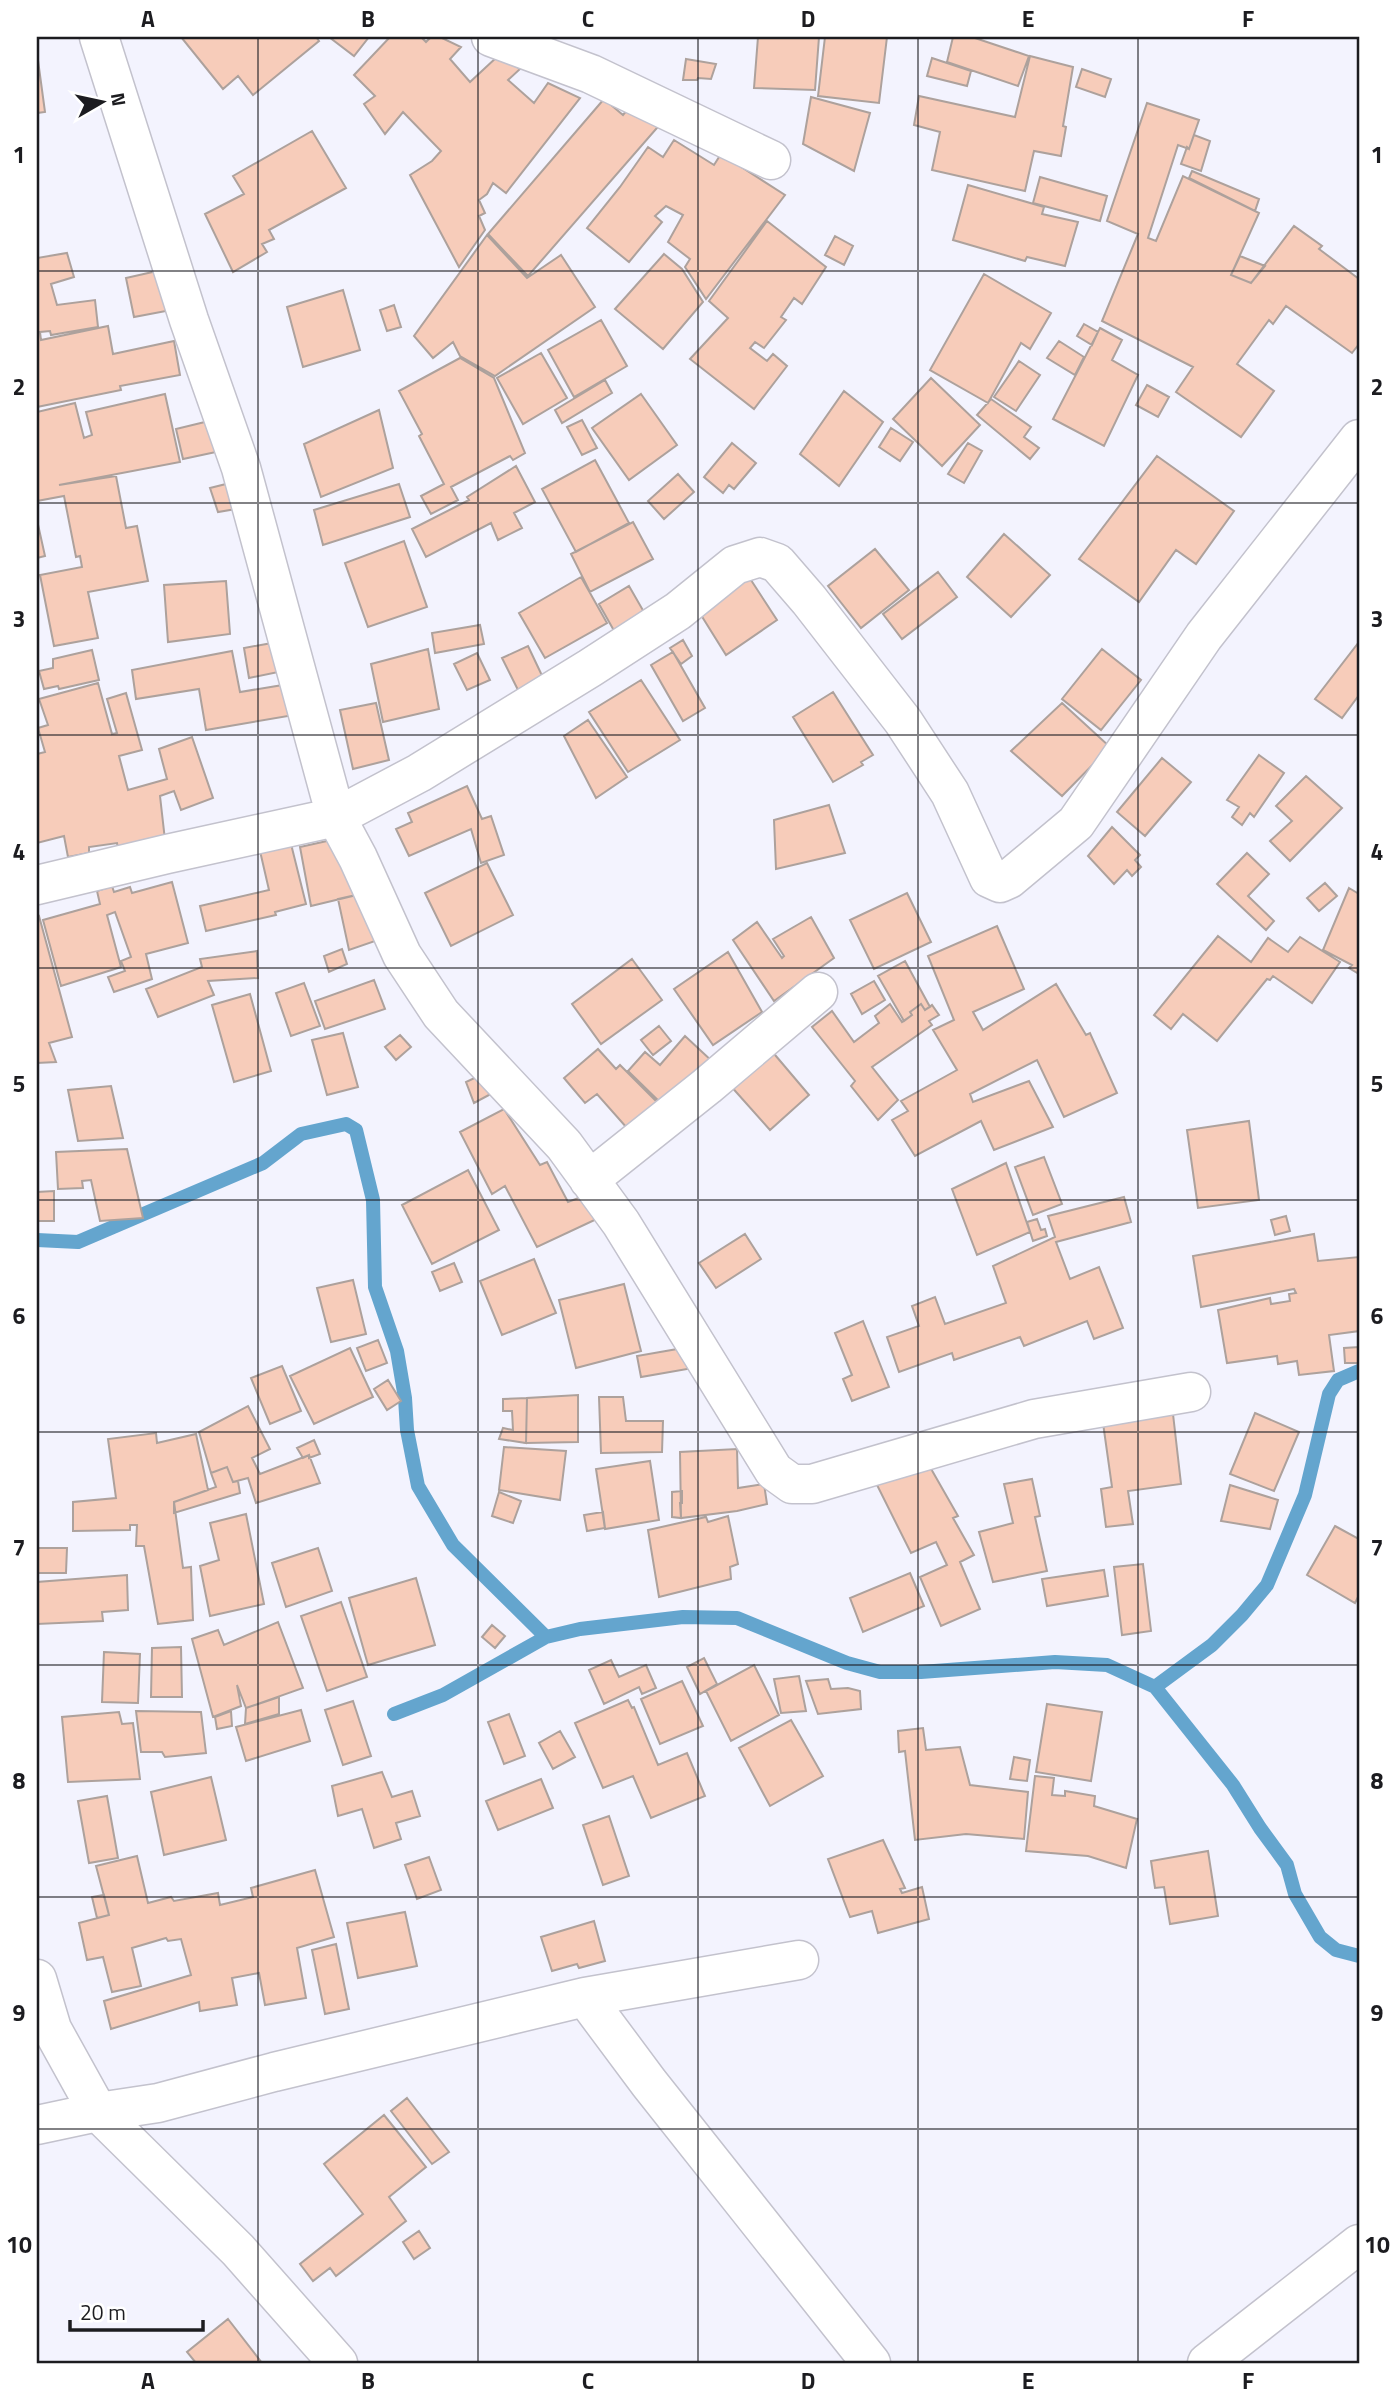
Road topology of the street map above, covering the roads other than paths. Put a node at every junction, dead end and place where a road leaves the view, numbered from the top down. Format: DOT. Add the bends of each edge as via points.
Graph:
graph roads {
  1 [pos="99,37"];
  2 [pos="491,37"];
  3 [pos="771,160"];
  4 [pos="1359,439"];
  5 [pos="336,817"];
  6 [pos="37,885"];
  7 [pos="818,992"];
  8 [pos="589,1180"];
  9 [pos="1191,1392"];
  10 [pos="799,1959"];
  11 [pos="37,1979"];
  12 [pos="585,1997"];
  13 [pos="98,2112"];
  14 [pos="37,2125"];
  15 [pos="1359,2244"];
  16 [pos="338,2363"];
  17 [pos="871,2363"];
  18 [pos="1207,2363"];
  1 -- 5 [label="street" via="241,468"];
  2 -- 3 [label="street" via="591,74"];
  4 -- 5 [label="street" via="1204,636 1076,823 1000,883 989,878 950,793 903,721 810,600 777,563 760,557 735,565 678,611 567,682 419,773"];
  5 -- 6 [label="street"];
  5 -- 8 [label="street" via="402,955 441,1014 564,1145"];
  7 -- 8 [label="street"];
  8 -- 9 [label="street" via="621,1223 774,1471 792,1484 813,1484 1034,1419"];
  10 -- 12 [label="street"];
  11 -- 13 [label="street" via="52,2029"];
  12 -- 13 [label="street" via="158,2104"];
  12 -- 17 [label="street"];
  13 -- 14 [label="street"];
  13 -- 16 [label="street" via="238,2250"];
  15 -- 18 [label="street"];
}
